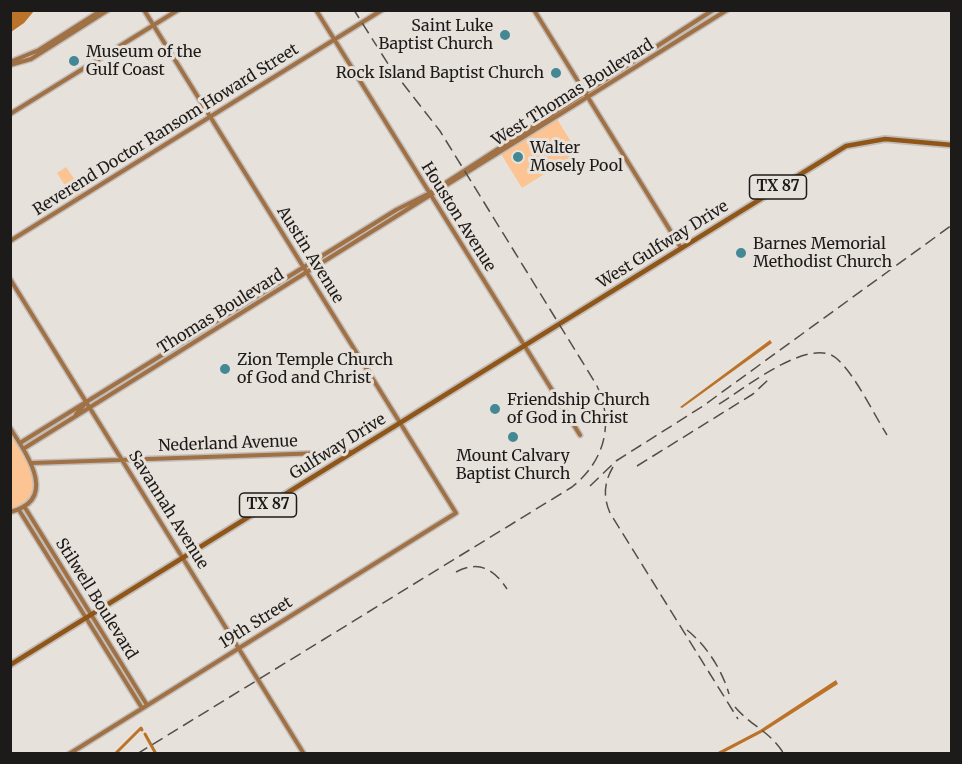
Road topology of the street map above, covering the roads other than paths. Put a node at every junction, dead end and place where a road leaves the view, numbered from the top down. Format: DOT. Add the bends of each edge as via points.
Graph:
graph roads {
  1 [pos="102,10"];
  2 [pos="108,10"];
  3 [pos="144,10"];
  4 [pos="178,10"];
  5 [pos="316,10"];
  6 [pos="382,10"];
  7 [pos="534,10"];
  8 [pos="713,10"];
  9 [pos="727,10"];
  10 [pos="153,25"];
  11 [pos="690,26"];
  12 [pos="693,31"];
  13 [pos="334,39"];
  14 [pos="10,64"];
  15 [pos="586,95"];
  16 [pos="10,114"];
  17 [pos="210,117"];
  18 [pos="951,145"];
  19 [pos="430,194"];
  20 [pos="10,241"];
  21 [pos="681,248"];
  22 [pos="303,267"];
  23 [pos="307,273"];
  24 [pos="10,279"];
  25 [pos="524,345"];
  26 [pos="106,390"];
  27 [pos="87,402"];
  28 [pos="90,408"];
  29 [pos="72,419"];
  30 [pos="400,423"];
  31 [pos="10,428"];
  32 [pos="580,435"];
  33 [pos="20,443"];
  34 [pos="23,449"];
  35 [pos="353,452"];
  36 [pos="123,459"];
  37 [pos="32,463"];
  38 [pos="24,506"];
  39 [pos="19,510"];
  40 [pos="10,512"];
  41 [pos="456,513"];
  42 [pos="183,557"];
  43 [pos="89,616"];
  44 [pos="239,648"];
  45 [pos="10,665"];
  46 [pos="147,705"];
  47 [pos="142,708"];
  48 [pos="69,753"];
  49 [pos="304,753"];
  1 -- 14 [label="street"];
  2 -- 14 [label="street" via="31,59"];
  3 -- 10 [label="street, Austin Avenue"];
  4 -- 10 [label="street"];
  5 -- 13 [label="street, Houston Avenue"];
  6 -- 13 [label="street, Reverend Doctor Ransom Howard Street"];
  7 -- 15 [label="street"];
  8 -- 11 [label="street, West Thomas Boulevard"];
  9 -- 12 [label="street, West Thomas Boulevard"];
  10 -- 16 [label="street"];
  10 -- 17 [label="street, Austin Avenue"];
  11 -- 12 [label="street"];
  11 -- 15 [label="street, West Thomas Boulevard"];
  12 -- 15 [label="street, West Thomas Boulevard"];
  13 -- 17 [label="street, Reverend Doctor Ransom Howard Street"];
  13 -- 19 [label="street, Houston Avenue"];
  15 -- 19 [label="street, West Thomas Boulevard"];
  15 -- 21 [label="street"];
  17 -- 20 [label="street, Reverend Doctor Ransom Howard Street"];
  17 -- 22 [label="street, Austin Avenue"];
  18 -- 21 [label="main road, West Gulfway Drive / TX 87" via="885,139 846,146"];
  19 -- 22 [label="street, Thomas Boulevard" via="396,210"];
  19 -- 23 [label="street, Thomas Boulevard"];
  19 -- 25 [label="street, Houston Avenue"];
  21 -- 25 [label="main road, West Gulfway Drive / TX 87"];
  22 -- 23 [label="street, Austin Avenue"];
  22 -- 26 [label="street, Thomas Boulevard"];
  23 -- 28 [label="street, Thomas Boulevard"];
  23 -- 30 [label="street, Austin Avenue"];
  24 -- 27 [label="street, Savannah Avenue"];
  25 -- 30 [label="main road, Gulfway Drive / TX 87"];
  25 -- 32 [label="street, Houston Avenue"];
  26 -- 27 [label="street, Thomas Boulevard"];
  26 -- 28 [label="street"];
  27 -- 28 [label="street, Savannah Avenue"];
  27 -- 29 [label="street"];
  27 -- 33 [label="street, Thomas Boulevard"];
  28 -- 29 [label="street, Thomas Boulevard"];
  28 -- 36 [label="street, Savannah Avenue"];
  29 -- 34 [label="street, Thomas Boulevard"];
  30 -- 35 [label="main road, Gulfway Drive / TX 87"];
  30 -- 41 [label="street, Austin Avenue"];
  31 -- 33 [label="street"];
  33 -- 34 [label="street"];
  34 -- 37 [label="street"];
  35 -- 36 [label="street, Nederland Avenue"];
  35 -- 42 [label="main road, Gulfway Drive / TX 87"];
  36 -- 37 [label="street, Nederland Avenue"];
  36 -- 42 [label="street, Savannah Avenue"];
  37 -- 38 [label="street" via="36,488"];
  38 -- 39 [label="street"];
  38 -- 43 [label="street, Stilwell Boulevard"];
  39 -- 40 [label="street"];
  39 -- 43 [label="street, Stilwell Boulevard"];
  41 -- 44 [label="street, 19th Street"];
  42 -- 43 [label="main road, Gulfway Drive / TX 87"];
  42 -- 44 [label="street, Savannah Avenue"];
  43 -- 45 [label="main road, Gulfway Drive / TX 87"];
  43 -- 46 [label="street, Stilwell Boulevard"];
  43 -- 47 [label="street, Stilwell Boulevard"];
  44 -- 46 [label="street, 19th Street"];
  44 -- 49 [label="street, Savannah Avenue"];
  46 -- 47 [label="street, 19th Street"];
  47 -- 48 [label="street, 19th Street"];
}
